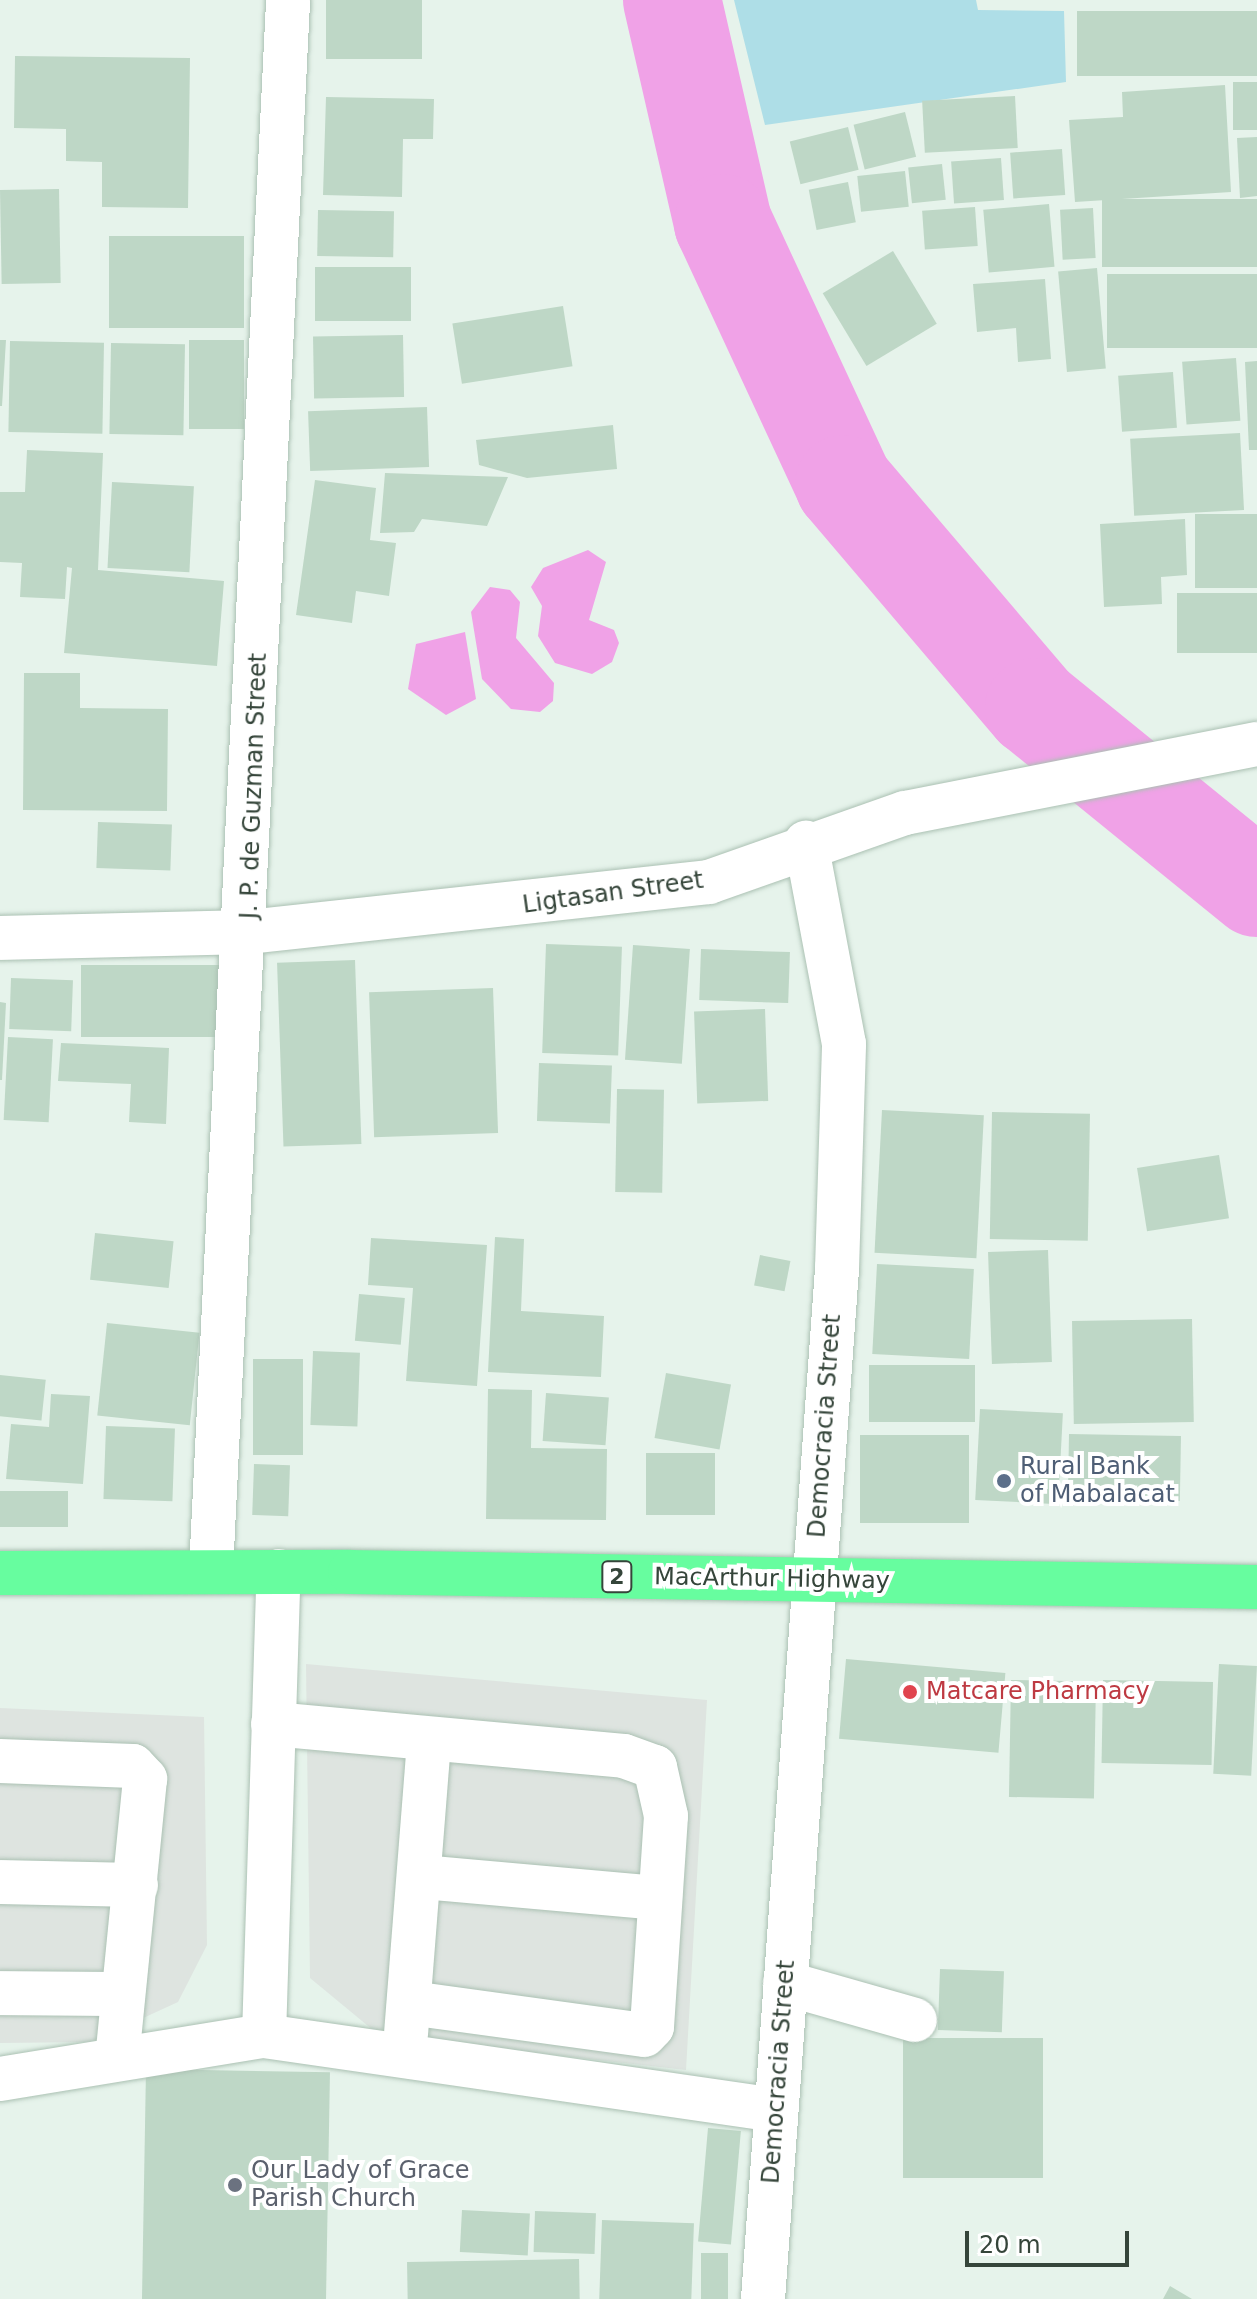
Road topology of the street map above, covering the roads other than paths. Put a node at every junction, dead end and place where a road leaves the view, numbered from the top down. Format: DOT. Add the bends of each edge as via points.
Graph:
graph roads {
  1 [pos="288,0"];
  2 [pos="1240,748"];
  3 [pos="806,843"];
  4 [pos="248,932"];
  5 [pos="0,938"];
  6 [pos="211,1571"];
  7 [pos="279,1571"];
  8 [pos="0,1573"];
  9 [pos="814,1581"];
  10 [pos="1245,1587"];
  11 [pos="273,1724"];
  12 [pos="429,1741"];
  13 [pos="0,1761"];
  14 [pos="423,1877"];
  15 [pos="0,1882"];
  16 [pos="136,1885"];
  17 [pos="660,1898"];
  18 [pos="785,1983"];
  19 [pos="0,1993"];
  20 [pos="123,1994"];
  21 [pos="409,2003"];
  22 [pos="915,2020"];
  23 [pos="264,2036"];
  24 [pos="404,2056"];
  25 [pos="117,2059"];
  26 [pos="0,2079"];
  27 [pos="776,2110"];
  28 [pos="763,2299"];
  1 -- 4 [label="street, J. P. de Guzman Street"];
  2 -- 3 [label="street, Ligtasan Street" via="905,813"];
  3 -- 4 [label="street, Ligtasan Street" via="709,882"];
  3 -- 9 [label="street, Democracia Street" via="844,1044"];
  4 -- 5 [label="street, Ligtasan Street"];
  4 -- 6 [label="street, J. P. de Guzman Street"];
  6 -- 7 [label="highway, MacArthur Highway / 2"];
  6 -- 8 [label="highway, MacArthur Highway / 2"];
  7 -- 9 [label="highway, MacArthur Highway / 2"];
  7 -- 11 [label="street"];
  9 -- 10 [label="highway, MacArthur Highway / 2"];
  9 -- 18 [label="street, Democracia Street"];
  11 -- 12 [label="street"];
  11 -- 23 [label="street"];
  12 -- 14 [label="street"];
  12 -- 17 [label="street" via="643,1759 655,1767 666,1816"];
  13 -- 16 [label="street" via="133,1766 145,1779"];
  14 -- 17 [label="street"];
  14 -- 21 [label="street"];
  15 -- 16 [label="street"];
  16 -- 20 [label="street"];
  17 -- 21 [label="street" via="652,2027 644,2035"];
  18 -- 22 [label="street"];
  18 -- 27 [label="street, Democracia Street"];
  19 -- 20 [label="street"];
  20 -- 25 [label="street"];
  21 -- 24 [label="street"];
  23 -- 24 [label="street"];
  23 -- 25 [label="street"];
  24 -- 27 [label="street"];
  25 -- 26 [label="street"];
  27 -- 28 [label="street, Democracia Street"];
}
